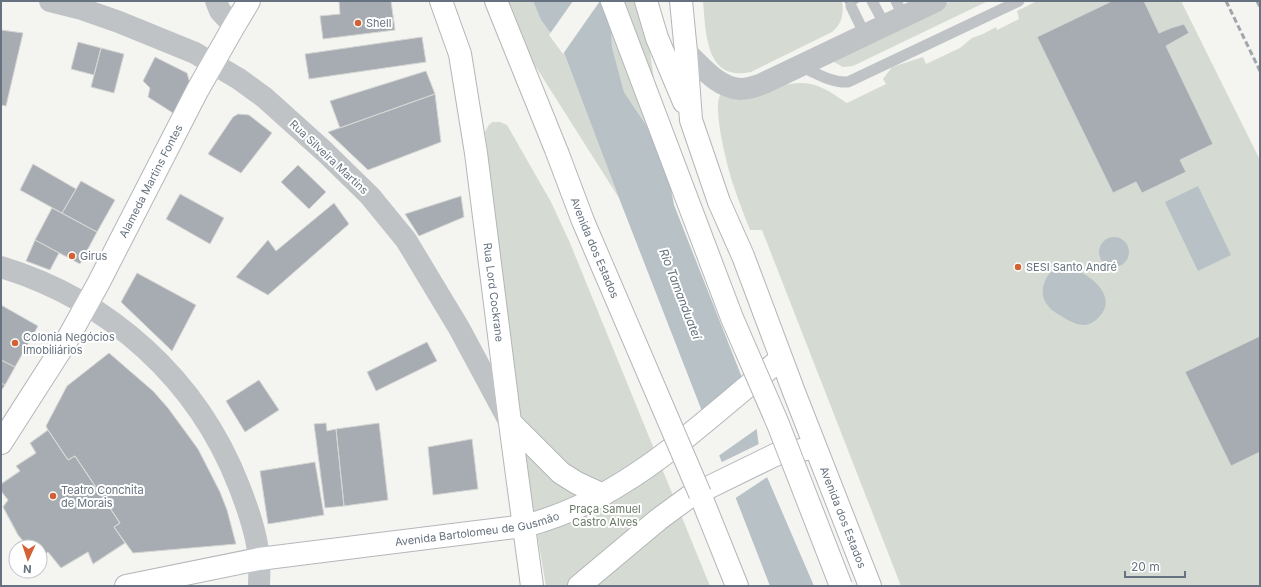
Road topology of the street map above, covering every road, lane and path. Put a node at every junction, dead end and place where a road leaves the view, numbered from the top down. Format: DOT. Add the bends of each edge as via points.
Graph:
graph roads {
  1 [pos="50,1"];
  2 [pos="216,1"];
  3 [pos="249,1"];
  4 [pos="441,1"];
  5 [pos="496,1"];
  6 [pos="612,1"];
  7 [pos="646,1"];
  8 [pos="681,1"];
  9 [pos="872,1"];
  10 [pos="1019,1"];
  11 [pos="927,3"];
  12 [pos="851,6"];
  13 [pos="895,14"];
  14 [pos="234,26"];
  15 [pos="865,35"];
  16 [pos="686,52"];
  17 [pos="212,64"];
  18 [pos="800,66"];
  19 [pos="691,120"];
  20 [pos="1,267"];
  21 [pos="86,304"];
  22 [pos="781,359"];
  23 [pos="510,422"];
  24 [pos="1,443"];
  25 [pos="816,449"];
  26 [pos="603,495"];
  27 [pos="524,526"];
  28 [pos="259,559"];
  29 [pos="126,586"];
  30 [pos="259,586"];
  31 [pos="532,586"];
  32 [pos="579,586"];
  33 [pos="737,586"];
  34 [pos="841,586"];
  35 [pos="870,586"];
  1 -- 17 [label="street, Rua Silveira Martins" via="155,36 195,53"];
  2 -- 14 [label="street" via="220,11"];
  3 -- 14 [label="main road, Alameda Martins Fontes"];
  4 -- 23 [label="main road, Rua Lord Cockrane" via="460,54 476,153"];
  5 -- 33 [label="main road, Avenida dos Estados, bridge" via="583,220"];
  6 -- 34 [label="main road, bridge" via="732,318 778,424"];
  7 -- 19 [label="main road" via="657,38"];
  8 -- 16 [label="main road, Avenida dos Estados"];
  9 -- 13 [label="lane"];
  10 -- 18 [label="lane" via="848,82 828,79"];
  11 -- 13 [label="street"];
  12 -- 15 [label="lane"];
  13 -- 15 [label="street"];
  14 -- 17 [label="main road, Alameda Martins Fontes"];
  15 -- 18 [label="street"];
  16 -- 18 [label="street" via="713,78 740,89 764,83"];
  16 -- 19 [label="main road, Avenida dos Estados"];
  17 -- 21 [label="main road, Alameda Martins Fontes"];
  17 -- 23 [label="street, Rua Silveira Martins" via="265,98 365,190 390,218 433,283"];
  19 -- 22 [label="main road, Avenida dos Estados" via="719,202 743,256"];
  20 -- 21 [label="street" via="42,282"];
  21 -- 24 [label="main road, Alameda Martins Fontes" via="67,340"];
  21 -- 28 [label="street" via="149,352 176,380 203,416 224,452 238,484 251,522"];
  22 -- 25 [label="main road, Avenida dos Estados"];
  22 -- 26 [label="main road, Avenida Bartolomeu de Gusmão" via="671,450"];
  23 -- 26 [label="main road" via="561,473"];
  23 -- 27 [label="main road, Rua Lord Cockrane"];
  25 -- 32 [label="main road" via="777,454 689,497"];
  25 -- 35 [label="main road, Avenida dos Estados"];
  26 -- 27 [label="main road, Avenida Bartolomeu de Gusmão" via="547,521"];
  27 -- 28 [label="main road, Avenida Bartolomeu de Gusmão"];
  27 -- 31 [label="main road, Rua Lord Cockrane"];
  28 -- 29 [label="main road, Avenida Bartolomeu de Gusmão"];
  28 -- 30 [label="street"];
}
